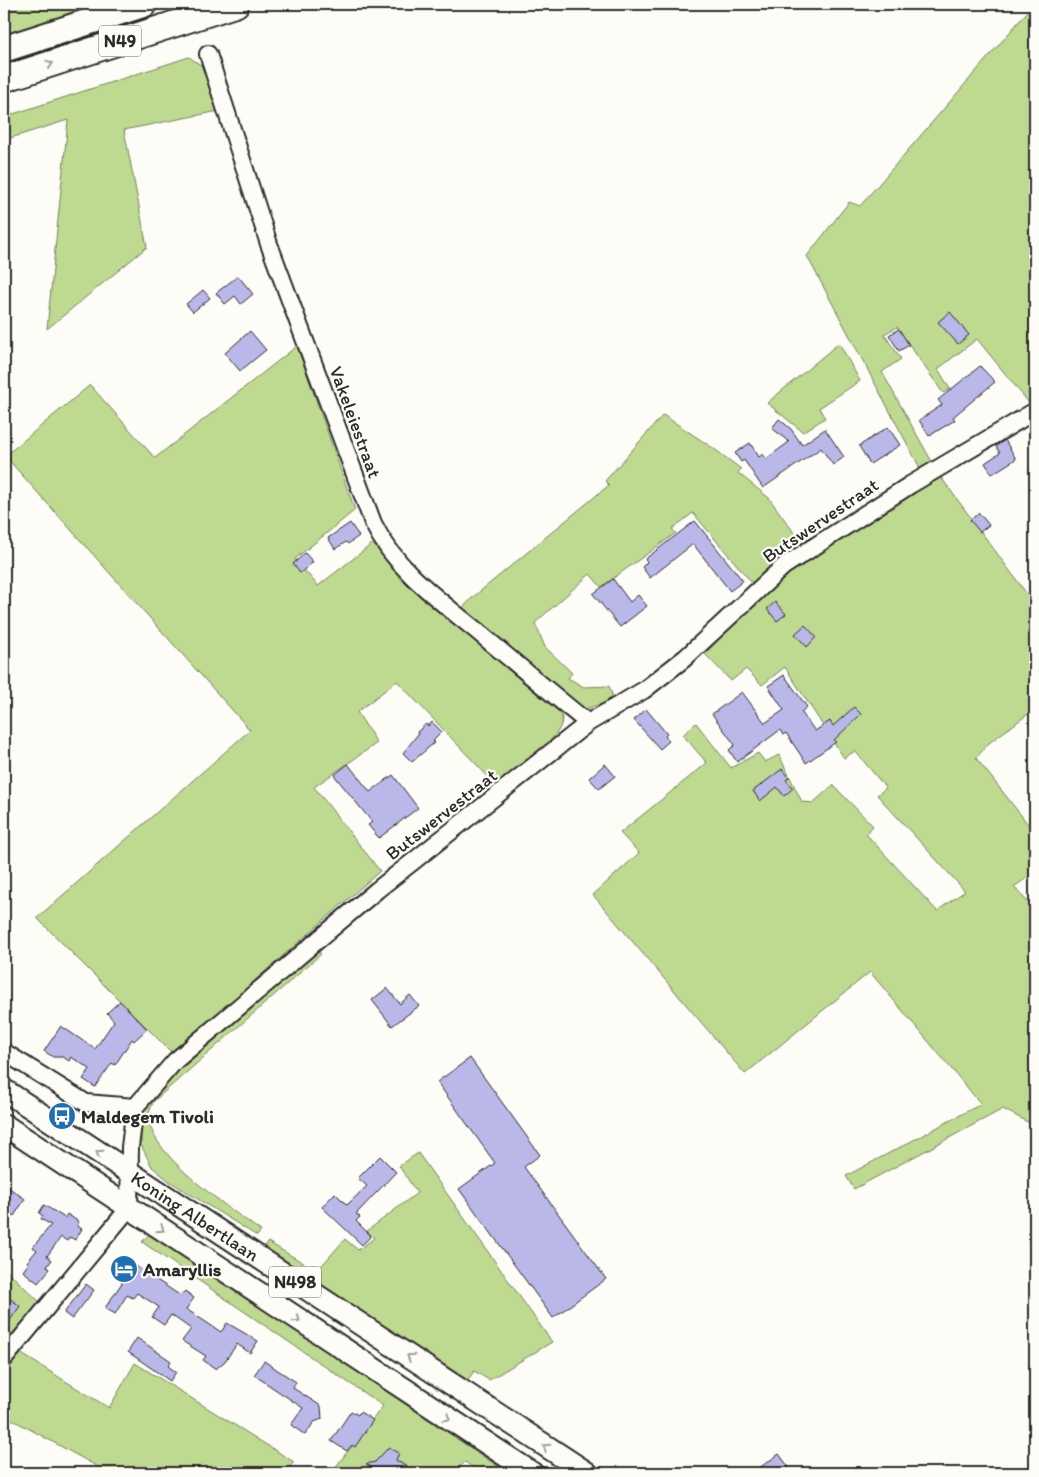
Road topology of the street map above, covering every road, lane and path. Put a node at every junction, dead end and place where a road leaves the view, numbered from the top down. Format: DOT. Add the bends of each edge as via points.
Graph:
graph roads {
  1 [pos="144,4"];
  2 [pos="236,4"];
  3 [pos="4,49"];
  4 [pos="208,54"];
  5 [pos="4,79"];
  6 [pos="1035,411"];
  7 [pos="588,723"];
  8 [pos="4,1052"];
  9 [pos="4,1090"];
  10 [pos="135,1107"];
  11 [pos="4,1125"];
  12 [pos="129,1173"];
  13 [pos="129,1208"];
  14 [pos="4,1359"];
  15 [pos="532,1473"];
  16 [pos="587,1473"];
  1 -- 3 [label="highway, N49"];
  5 -- 2 [label="highway, N49, one-way"];
  4 -- 7 [label="street, Vakeleiestraat" via="269,244 383,543 424,586"];
  6 -- 7 [label="street, Butswervestraat" via="910,484 784,566 685,658 644,690"];
  7 -- 10 [label="street, Butswervestraat" via="376,890 175,1061"];
  8 -- 10 [label="street" via="86,1103"];
  12 -- 9 [label="main road, Koning Albertlaan / N498, one-way"];
  10 -- 12 [label="street"];
  11 -- 13 [label="main road, Koning Albertlaan / N498"];
  12 -- 13 [label="street"];
  16 -- 12 [label="main road, Koning Albertlaan / N498, one-way"];
  13 -- 14 [label="street"];
  13 -- 15 [label="main road, Koning Albertlaan / N498, one-way"];
}
